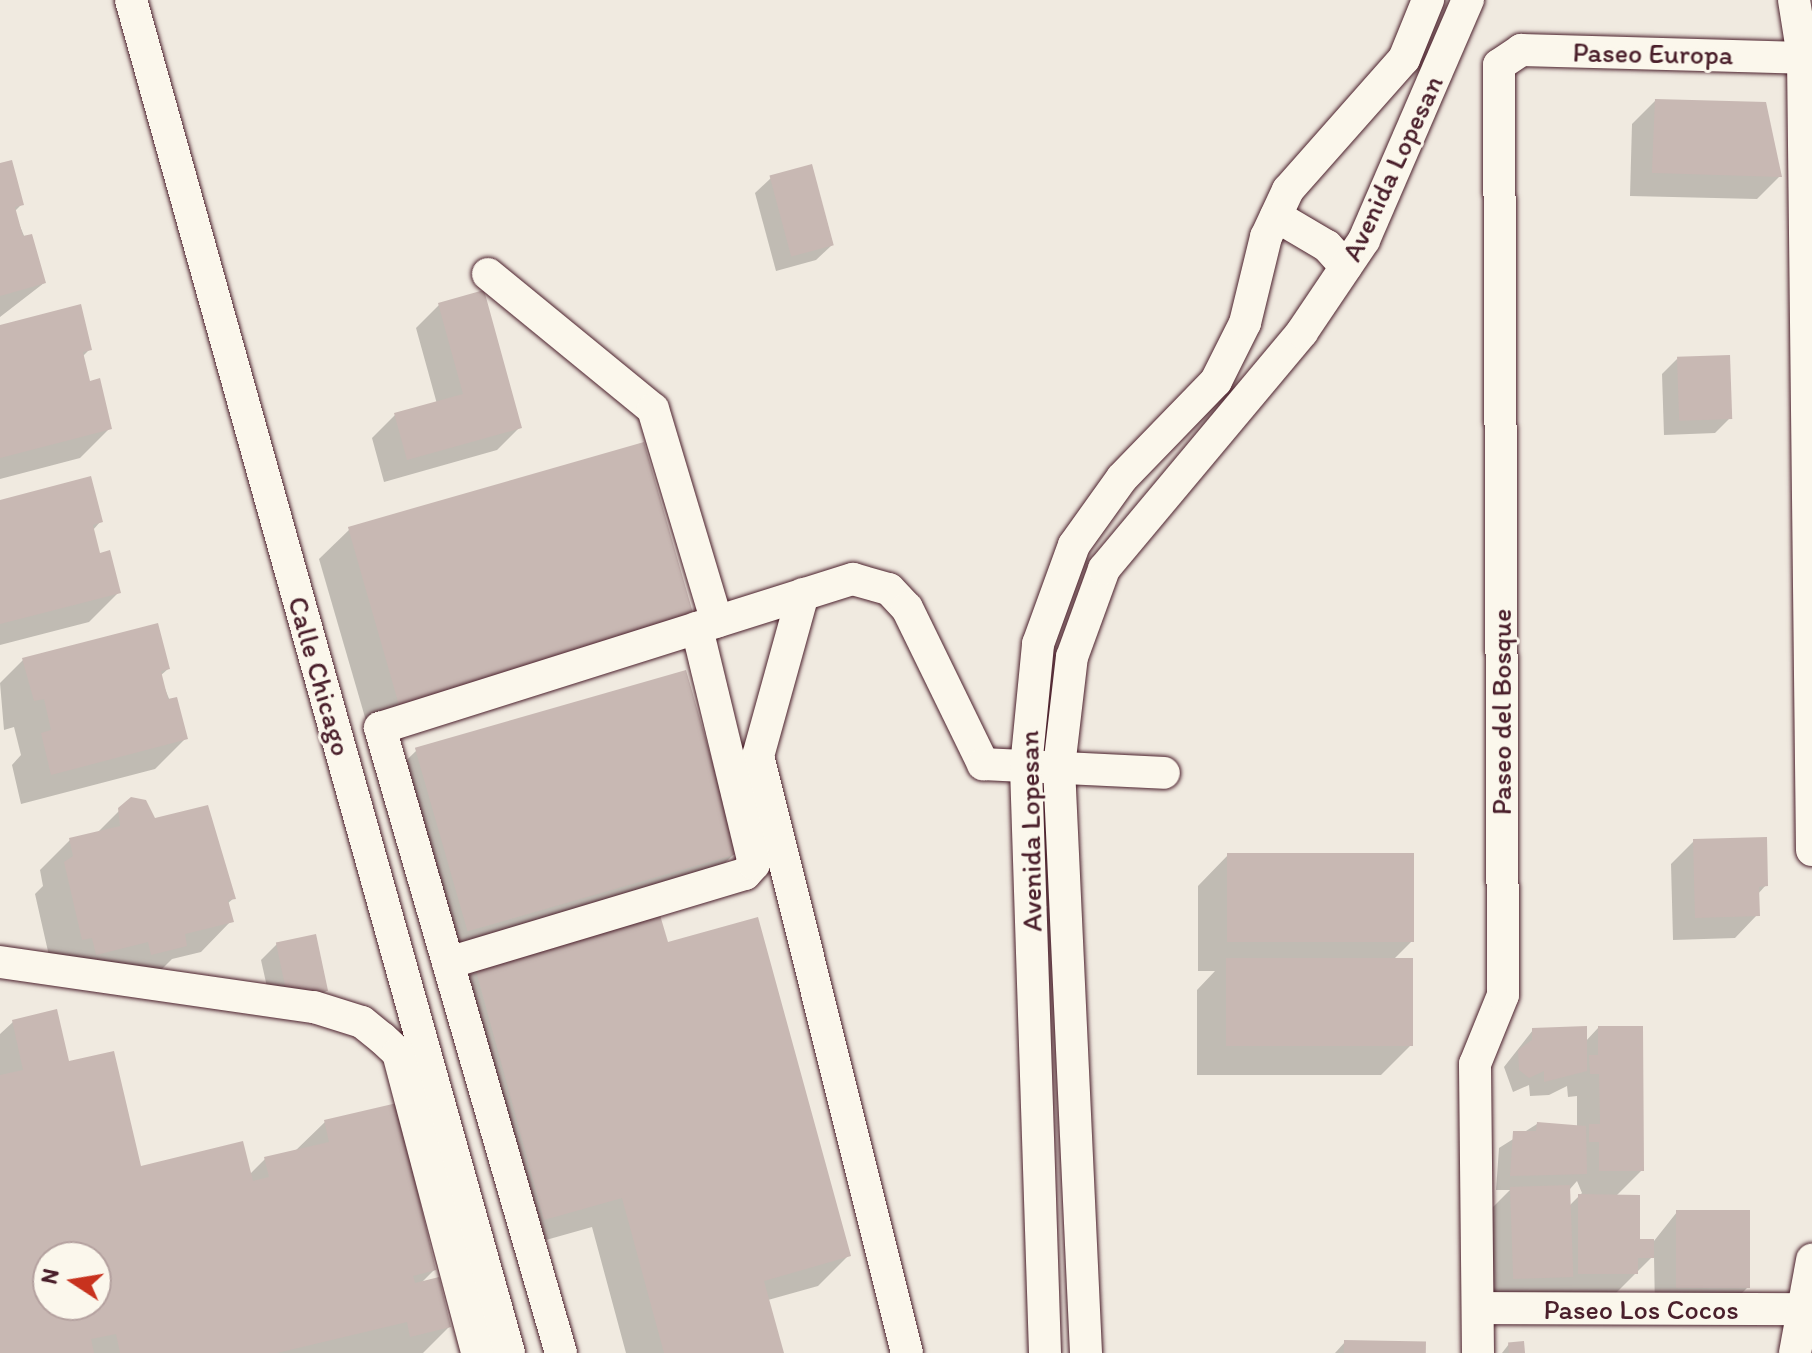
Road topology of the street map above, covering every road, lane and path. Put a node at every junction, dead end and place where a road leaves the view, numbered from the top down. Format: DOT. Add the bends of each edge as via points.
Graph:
graph roads {
  1 [pos="131,0"];
  2 [pos="1428,0"];
  3 [pos="1468,0"];
  4 [pos="1794,0"];
  5 [pos="1808,57"];
  6 [pos="1499,65"];
  7 [pos="1276,216"];
  8 [pos="1346,267"];
  9 [pos="488,274"];
  10 [pos="803,594"];
  11 [pos="707,625"];
  12 [pos="1026,767"];
  13 [pos="1059,767"];
  14 [pos="1164,773"];
  15 [pos="1812,850"];
  16 [pos="0,962"];
  17 [pos="448,963"];
  18 [pos="1812,1260"];
  19 [pos="1478,1308"];
  20 [pos="1805,1309"];
  21 [pos="477,1353"];
  22 [pos="509,1353"];
  23 [pos="561,1353"];
  24 [pos="907,1353"];
  25 [pos="1045,1353"];
  26 [pos="1086,1353"];
  27 [pos="1478,1353"];
  28 [pos="1795,1353"];
  1 -- 22 [label="street, Calle Chicago"];
  2 -- 7 [label="street, Avenida Lopesan" via="1404,59 1317,150"];
  3 -- 8 [label="street, Avenida Lopesan"];
  4 -- 5 [label="street"];
  5 -- 6 [label="street, Paseo Europa" via="1521,50"];
  5 -- 15 [label="street"];
  6 -- 19 [label="street, Paseo del Bosque" via="1503,995 1475,1064"];
  7 -- 8 [label="street" via="1327,246"];
  7 -- 12 [label="street, Avenida Lopesan" via="1245,323 1216,381 1122,478 1074,545 1038,644"];
  8 -- 13 [label="street, Avenida Lopesan" via="1302,332 1104,569 1072,657"];
  9 -- 11 [label="street" via="653,409"];
  10 -- 11 [label="street"];
  10 -- 12 [label="street" via="853,579 889,589 907,608 975,757"];
  10 -- 24 [label="street" via="758,756"];
  11 -- 17 [label="street" via="754,864 745,874"];
  11 -- 17 [label="street" via="380,728"];
  12 -- 13 [label="street"];
  12 -- 25 [label="street, Avenida Lopesan"];
  13 -- 14 [label="street"];
  13 -- 26 [label="street, Avenida Lopesan"];
  16 -- 21 [label="street" via="314,1007 362,1022 382,1038 398,1053"];
  17 -- 23 [label="street"];
  18 -- 20 [label="street"];
  19 -- 20 [label="street, Paseo Los Cocos"];
  19 -- 27 [label="street, Paseo del Bosque"];
  20 -- 28 [label="street"];
}
